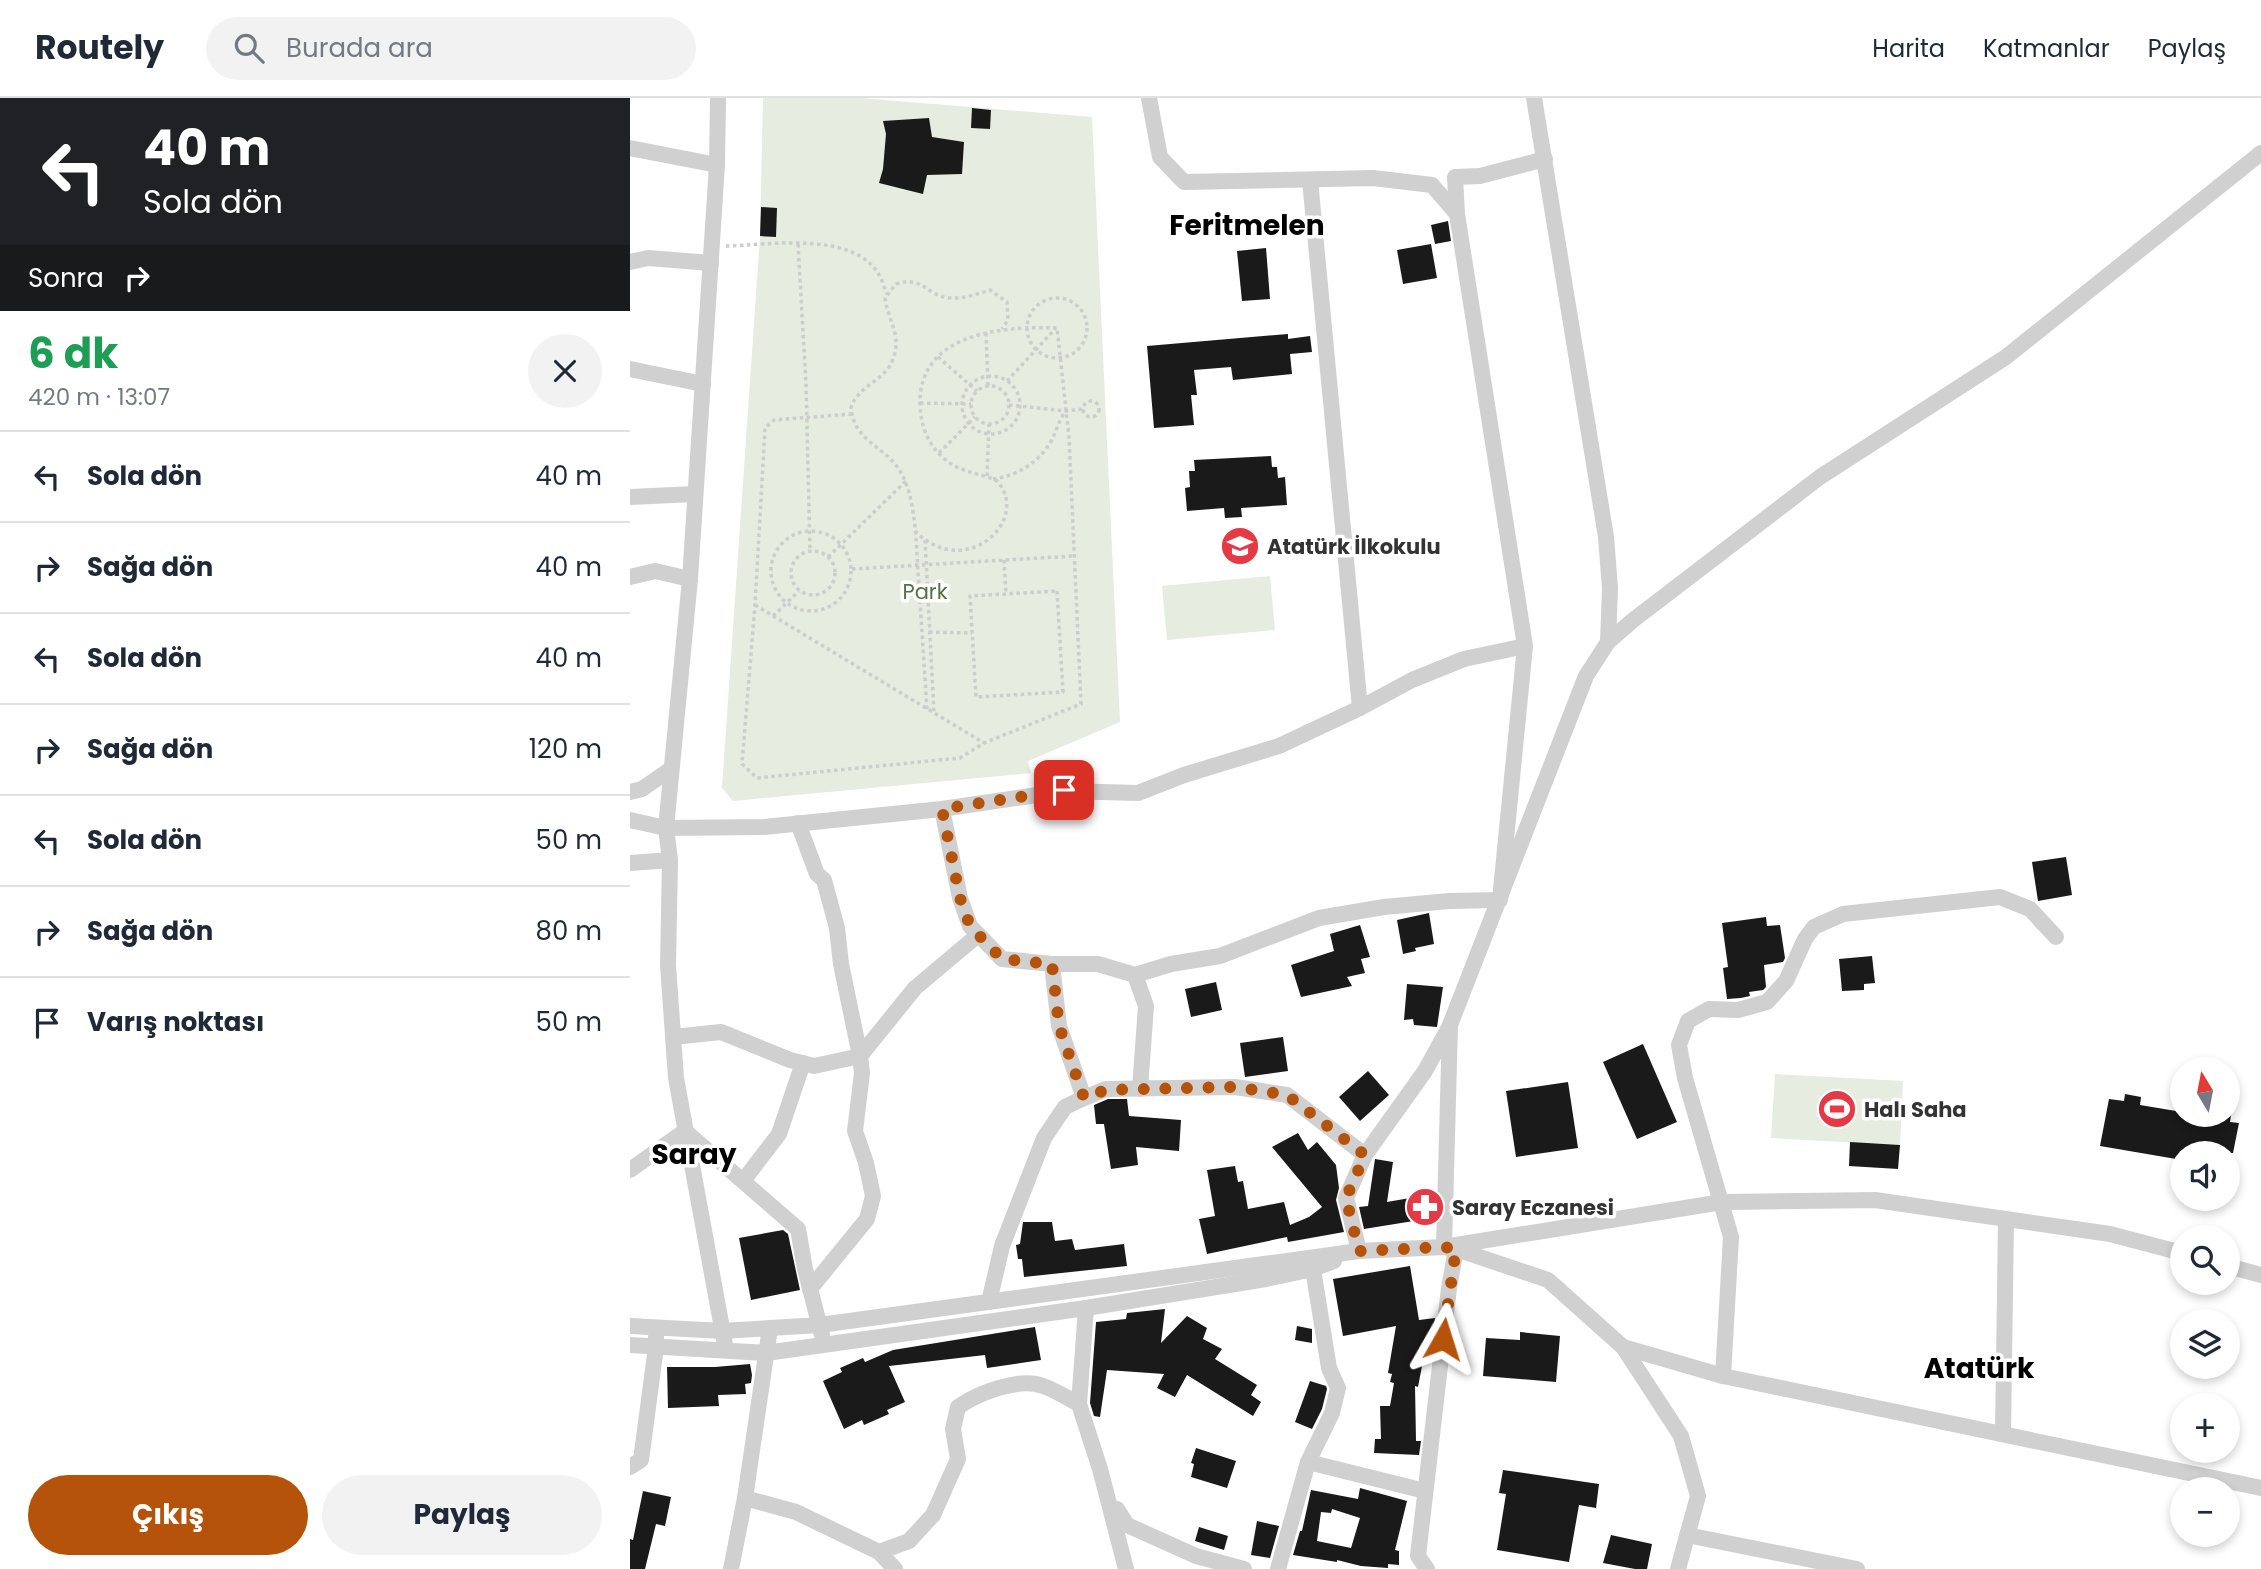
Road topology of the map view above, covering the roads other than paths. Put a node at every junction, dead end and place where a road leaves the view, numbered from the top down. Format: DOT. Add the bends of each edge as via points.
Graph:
graph roads {
  1 [pos="718,98"];
  2 [pos="1149,98"];
  3 [pos="1534,98"];
  4 [pos="630,148"];
  5 [pos="2261,153"];
  6 [pos="1545,159"];
  7 [pos="717,165"];
  8 [pos="1310,180"];
  9 [pos="1457,214"];
  10 [pos="630,261"];
  11 [pos="711,263"];
  12 [pos="630,369"];
  13 [pos="703,384"];
  14 [pos="695,494"];
  15 [pos="630,497"];
  16 [pos="630,577"];
  17 [pos="690,579"];
  18 [pos="1608,642"];
  19 [pos="1525,646"];
  20 [pos="1360,708"];
  21 [pos="671,769"];
  22 [pos="630,792"];
  23 [pos="942,809"];
  24 [pos="630,820"];
  25 [pos="798,823"];
  26 [pos="666,828"];
  27 [pos="670,860"];
  28 [pos="630,863"];
  29 [pos="1500,901"];
  30 [pos="978,935"];
  31 [pos="2056,937"];
  32 [pos="1052,964"];
  33 [pos="1135,975"];
  34 [pos="1450,1025"];
  35 [pos="673,1037"];
  36 [pos="860,1056"];
  37 [pos="803,1063"];
  38 [pos="1140,1089"];
  39 [pos="1084,1098"];
  40 [pos="685,1131"];
  41 [pos="1365,1155"];
  42 [pos="630,1170"];
  43 [pos="743,1181"];
  44 [pos="1722,1202"];
  45 [pos="2006,1219"];
  46 [pos="1450,1248"];
  47 [pos="2170,1250"];
  48 [pos="1359,1251"];
  49 [pos="1313,1269"];
  50 [pos="2240,1269"];
  51 [pos="2261,1275"];
  52 [pos="810,1289"];
  53 [pos="989,1302"];
  54 [pos="1086,1308"];
  55 [pos="630,1325"];
  56 [pos="820,1325"];
  57 [pos="655,1328"];
  58 [pos="770,1328"];
  59 [pos="722,1331"];
  60 [pos="630,1345"];
  61 [pos="824,1345"];
  62 [pos="656,1347"];
  63 [pos="1623,1347"];
  64 [pos="726,1350"];
  65 [pos="766,1353"];
  66 [pos="1723,1376"];
  67 [pos="1079,1405"];
  68 [pos="2003,1434"];
  69 [pos="1308,1462"];
  70 [pos="630,1467"];
  71 [pos="1105,1487"];
  72 [pos="2261,1488"];
  73 [pos="1425,1492"];
  74 [pos="745,1498"];
  75 [pos="1688,1535"];
  76 [pos="879,1552"];
  77 [pos="731,1569"];
  78 [pos="895,1569"];
  79 [pos="1126,1569"];
  80 [pos="1244,1569"];
  81 [pos="1278,1569"];
  82 [pos="1427,1569"];
  83 [pos="1678,1569"];
  84 [pos="1857,1569"];
  1 -- 7 [label="street"];
  2 -- 8 [label="street" via="1160,158 1184,183"];
  3 -- 6 [label="street"];
  4 -- 7 [label="street"];
  5 -- 18 [label="street" via="2007,357 1820,477"];
  6 -- 9 [label="street" via="1480,176 1455,177"];
  6 -- 18 [label="street" via="1606,537"];
  7 -- 11 [label="street"];
  8 -- 9 [label="street" via="1373,178 1432,185"];
  8 -- 20 [label="street"];
  9 -- 19 [label="street"];
  10 -- 11 [label="street"];
  11 -- 13 [label="street"];
  12 -- 13 [label="street"];
  13 -- 14 [label="street"];
  14 -- 15 [label="street"];
  14 -- 17 [label="street"];
  16 -- 17 [label="street" via="655,571"];
  17 -- 21 [label="street"];
  18 -- 29 [label="street" via="1586,676"];
  19 -- 20 [label="street" via="1464,659"];
  19 -- 29 [label="street"];
  20 -- 23 [label="street" via="1279,746 1138,793 1064,790"];
  21 -- 22 [label="street"];
  21 -- 26 [label="street"];
  23 -- 25 [label="street"];
  23 -- 30 [label="street" via="960,898"];
  24 -- 26 [label="street"];
  25 -- 26 [label="street"];
  25 -- 36 [label="street" via="817,874 824,880 837,928"];
  26 -- 27 [label="street"];
  27 -- 28 [label="street"];
  27 -- 35 [label="street" via="668,965"];
  29 -- 33 [label="street" via="1384,906 1319,918 1220,956"];
  29 -- 34 [label="street"];
  30 -- 32 [label="street" via="1002,959"];
  30 -- 36 [label="street" via="915,988"];
  31 -- 44 [label="street" via="2031,909 2000,897 1843,914 1814,927 1786,981 1767,1002 1738,1010 1709,1009 1688,1021 1679,1045 1685,1079"];
  32 -- 33 [label="street" via="1098,964"];
  32 -- 39 [label="street" via="1059,1026"];
  33 -- 38 [label="street" via="1146,1006"];
  34 -- 41 [label="street" via="1425,1071"];
  34 -- 46 [label="street"];
  35 -- 37 [label="street" via="721,1032"];
  35 -- 40 [label="street"];
  36 -- 37 [label="street" via="814,1066"];
  36 -- 52 [label="street" via="855,1131 873,1196 867,1219"];
  37 -- 43 [label="street" via="779,1134"];
  38 -- 39 [label="street" via="1106,1090"];
  38 -- 41 [label="street" via="1235,1087 1287,1095"];
  39 -- 53 [label="street" via="1065,1107 1044,1138 1002,1246"];
  40 -- 42 [label="street"];
  40 -- 43 [label="street"];
  40 -- 59 [label="street"];
  41 -- 48 [label="street" via="1346,1198"];
  43 -- 52 [label="street" via="798,1229"];
  44 -- 45 [label="street" via="1875,1200"];
  44 -- 46 [label="street"];
  44 -- 66 [label="street" via="1731,1237"];
  45 -- 47 [label="street" via="2110,1234"];
  45 -- 68 [label="street"];
  46 -- 48 [label="street"];
  46 -- 63 [label="street" via="1548,1280"];
  46 -- 73 [label="street"];
  48 -- 49 [label="street"];
  48 -- 53 [label="street"];
  49 -- 54 [label="street"];
  49 -- 69 [label="street" via="1329,1368 1338,1388 1332,1413"];
  50 -- 51 [label="street"];
  52 -- 56 [label="street"];
  53 -- 56 [label="street"];
  54 -- 61 [label="street"];
  54 -- 67 [label="street"];
  55 -- 57 [label="street"];
  56 -- 58 [label="street"];
  56 -- 61 [label="street"];
  57 -- 59 [label="street"];
  57 -- 62 [label="street"];
  58 -- 59 [label="street"];
  58 -- 65 [label="street"];
  59 -- 64 [label="street"];
  60 -- 62 [label="street"];
  61 -- 65 [label="street"];
  62 -- 64 [label="street"];
  62 -- 70 [label="street" via="641,1460"];
  63 -- 66 [label="street"];
  63 -- 75 [label="street" via="1681,1436 1698,1496"];
  64 -- 65 [label="street"];
  65 -- 74 [label="street"];
  66 -- 68 [label="street"];
  67 -- 71 [label="street"];
  67 -- 76 [label="street" via="1041,1385 1009,1385 958,1407 953,1429 958,1459 933,1515 909,1541"];
  68 -- 72 [label="street"];
  69 -- 73 [label="street"];
  69 -- 81 [label="street"];
  71 -- 79 [label="street"];
  71 -- 80 [label="street" via="1127,1525 1196,1556"];
  73 -- 82 [label="street" via="1418,1556"];
  74 -- 76 [label="street" via="796,1511"];
  74 -- 77 [label="street"];
  75 -- 83 [label="street"];
  75 -- 84 [label="street"];
  76 -- 78 [label="street"];
}
